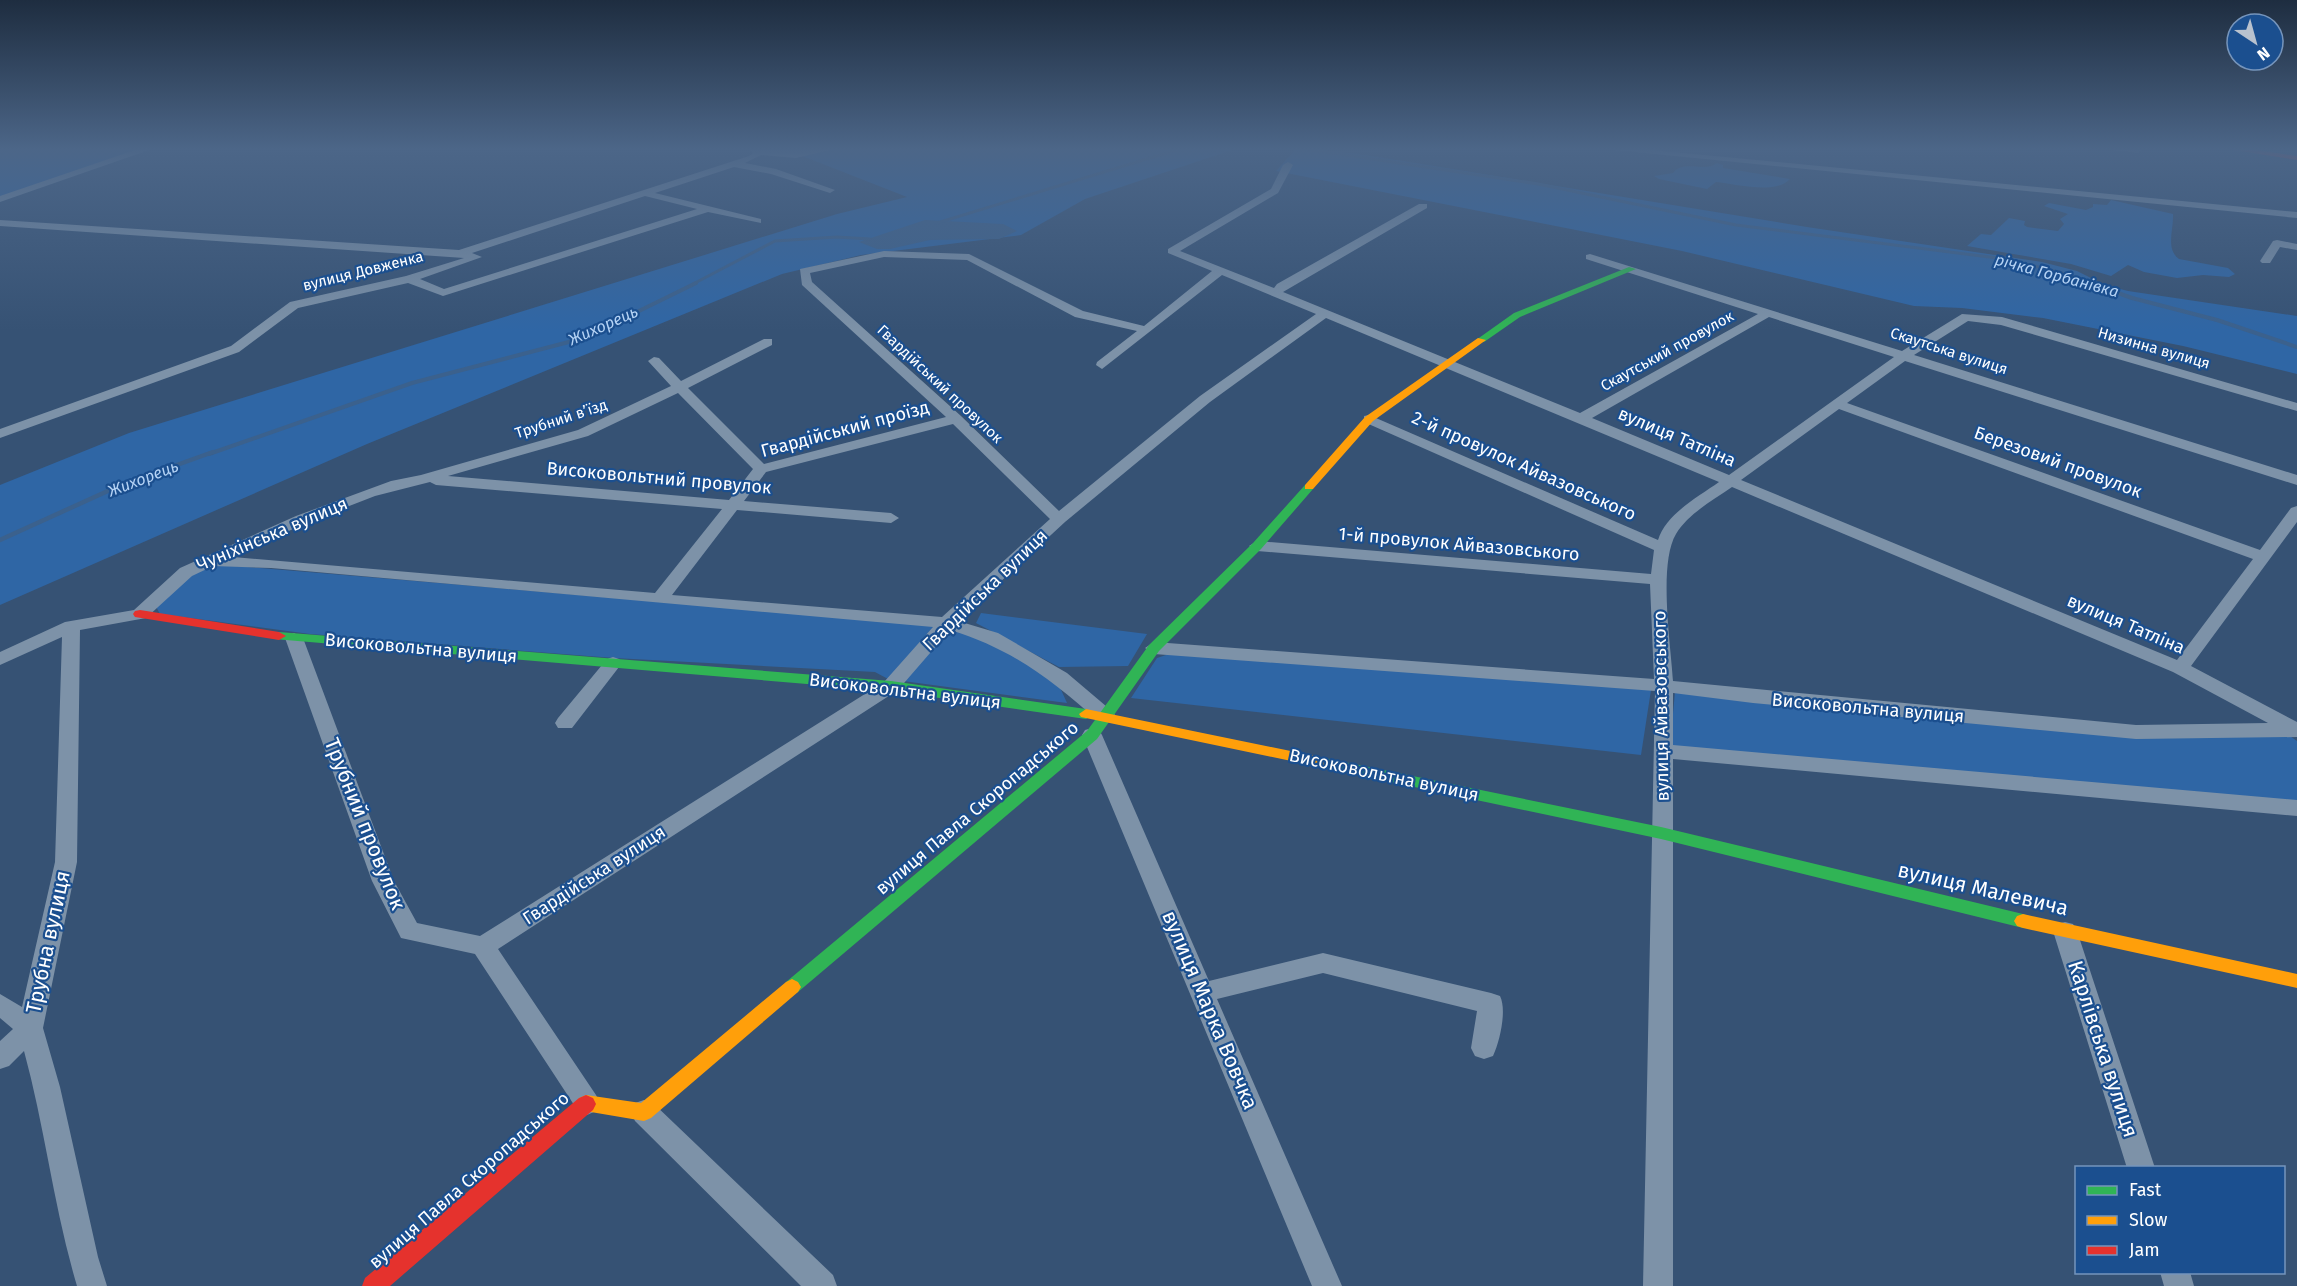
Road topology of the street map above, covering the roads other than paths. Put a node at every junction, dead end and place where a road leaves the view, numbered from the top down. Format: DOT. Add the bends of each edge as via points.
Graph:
graph roads {
  1 [pos="593,210"];
  2 [pos="704,210"];
  3 [pos="711,210"];
  4 [pos="1242,210"];
  5 [pos="1416,210"];
  6 [pos="2255,210"];
  7 [pos="2297,214"];
  8 [pos="757,221"];
  9 [pos="0,222"];
  10 [pos="2297,247"];
  11 [pos="460,253"];
  12 [pos="1590,257"];
  13 [pos="2266,261"];
  14 [pos="1632,268"];
  15 [pos="1220,271"];
  16 [pos="409,279"];
  17 [pos="1275,294"];
  18 [pos="1770,312"];
  19 [pos="1324,314"];
  20 [pos="2002,321"];
  21 [pos="1146,330"];
  22 [pos="768,342"];
  23 [pos="1905,355"];
  24 [pos="654,361"];
  25 [pos="1448,363"];
  26 [pos="1102,365"];
  27 [pos="679,386"];
  28 [pos="1838,404"];
  29 [pos="2297,407"];
  30 [pos="1581,418"];
  31 [pos="956,419"];
  32 [pos="1370,419"];
  33 [pos="0,434"];
  34 [pos="761,469"];
  35 [pos="423,479"];
  36 [pos="1729,480"];
  37 [pos="2297,480"];
  38 [pos="736,504"];
  39 [pos="2297,511"];
  40 [pos="891,518"];
  41 [pos="1059,519"];
  42 [pos="1257,546"];
  43 [pos="1663,548"];
  44 [pos="2264,557"];
  45 [pos="212,561"];
  46 [pos="1658,580"];
  47 [pos="660,598"];
  48 [pos="140,614"];
  49 [pos="946,622"];
  50 [pos="71,626"];
  51 [pos="294,638"];
  52 [pos="1154,648"];
  53 [pos="0,659"];
  54 [pos="613,663"];
  55 [pos="2180,668"];
  56 [pos="891,686"];
  57 [pos="1664,686"];
  58 [pos="565,723"];
  59 [pos="1099,726"];
  60 [pos="2297,730"];
  61 [pos="1663,751"];
  62 [pos="2297,808"];
  63 [pos="1661,833"];
  64 [pos="2065,931"];
  65 [pos="483,946"];
  66 [pos="2297,981"];
  67 [pos="1202,993"];
  68 [pos="0,1004"];
  69 [pos="30,1028"];
  70 [pos="1484,1048"];
  71 [pos="0,1058"];
  72 [pos="587,1103"];
  73 [pos="644,1112"];
  74 [pos="2141,1166"];
  75 [pos="92,1286"];
  76 [pos="374,1286"];
  77 [pos="822,1286"];
  78 [pos="1328,1286"];
  79 [pos="1658,1286"];
  1 -- 11 [label="street"];
  2 -- 16 [label="street" via="443,293"];
  3 -- 8 [label="street"];
  4 -- 15 [label="street, вулиця Татліна" via="1172,251"];
  5 -- 17 [label="street" via="1281,286"];
  6 -- 7 [label="street"];
  9 -- 11 [label="street"];
  10 -- 13 [label="street" via="2277,243"];
  11 -- 16 [label="street, вулиця Довженка" via="477,257"];
  12 -- 14 [label="street, Скаутська вулиця"];
  14 -- 18 [label="street, Скаутська вулиця"];
  14 -- 25 [label="street, вулиця Павла Скоропадського" via="1517,315"];
  15 -- 17 [label="street, вулиця Татліна"];
  15 -- 21 [label="street"];
  16 -- 33 [label="street, вулиця Довженка" via="294,305 235,349"];
  17 -- 19 [label="street, вулиця Татліна"];
  18 -- 23 [label="street, Скаутська вулиця"];
  18 -- 30 [label="street, Скаутський провулок"];
  19 -- 25 [label="street, вулиця Татліна"];
  19 -- 41 [label="street, Гвардійська вулиця" via="1205,399"];
  20 -- 23 [label="street, вулиця Айвазовського" via="1966,317"];
  20 -- 29 [label="street, Низинна вулиця"];
  21 -- 26 [label="street"];
  21 -- 31 [label="street, Гвардійський провулок" via="1079,314 969,257 884,254 804,271 806,283"];
  22 -- 27 [label="street, Трубний в’їзд"];
  23 -- 28 [label="street, вулиця Айвазовського"];
  23 -- 37 [label="street, Скаутська вулиця"];
  24 -- 27 [label="street"];
  25 -- 30 [label="street, вулиця Татліна"];
  25 -- 32 [label="street, вулиця Павла Скоропадського"];
  27 -- 34 [label="street"];
  27 -- 35 [label="street, Трубний в’їзд" via="583,433"];
  28 -- 36 [label="street, вулиця Айвазовського"];
  28 -- 44 [label="street, Березовий провулок"];
  30 -- 36 [label="street, вулиця Татліна"];
  31 -- 34 [label="street, Гвардійський проїзд"];
  31 -- 41 [label="street, Гвардійський провулок"];
  32 -- 42 [label="street, вулиця Павла Скоропадського"];
  32 -- 43 [label="street, 2-й провулок Айвазовського"];
  34 -- 38 [label="street, Гвардійський проїзд"];
  35 -- 38 [label="street, Високовольтний провулок"];
  35 -- 45 [label="street, Чуніхінська вулиця" via="360,496"];
  36 -- 43 [label="street, вулиця Айвазовського" via="1668,532"];
  36 -- 55 [label="street, вулиця Татліна"];
  38 -- 40 [label="street, Високовольтний провулок"];
  38 -- 47 [label="street, Гвардійський проїзд"];
  39 -- 44 [label="street"];
  41 -- 49 [label="street, Гвардійська вулиця"];
  42 -- 46 [label="street, 1-й провулок Айвазовського"];
  42 -- 52 [label="street, вулиця Павла Скоропадського"];
  43 -- 46 [label="street, вулиця Айвазовського"];
  44 -- 55 [label="street"];
  45 -- 47 [label="street"];
  45 -- 48 [label="street, Чуніхінська вулиця" via="186,572"];
  46 -- 57 [label="street, вулиця Айвазовського"];
  47 -- 49 [label="street"];
  48 -- 50 [label="street"];
  48 -- 51 [label="street, Високовольтна вулиця"];
  49 -- 56 [label="street, Гвардійська вулиця"];
  49 -- 59 [label="street" via="992,637 1060,676"];
  50 -- 53 [label="street"];
  50 -- 69 [label="street, Трубна вулиця" via="66,862"];
  51 -- 54 [label="street, Високовольтна вулиця"];
  51 -- 65 [label="street, Трубний провулок" via="383,881 409,931"];
  52 -- 57 [label="street, Високовольтна вулиця"];
  52 -- 59 [label="street, вулиця Павла Скоропадського"];
  54 -- 56 [label="street, Високовольтна вулиця"];
  54 -- 58 [label="street"];
  55 -- 60 [label="street, вулиця Татліна"];
  56 -- 59 [label="street, Високовольтна вулиця"];
  56 -- 65 [label="street, Гвардійська вулиця"];
  57 -- 60 [label="street, Високовольтна вулиця" via="2136,732"];
  57 -- 61 [label="street, вулиця Айвазовського"];
  59 -- 63 [label="street, Високовольтна вулиця"];
  59 -- 67 [label="street, вулиця Марка Вовчка"];
  59 -- 73 [label="street, вулиця Павла Скоропадського"];
  61 -- 62 [label="street"];
  61 -- 63 [label="street, вулиця Айвазовського"];
  63 -- 64 [label="street, вулиця Малевича"];
  63 -- 79 [label="street, вулиця Айвазовського"];
  64 -- 66 [label="street, вулиця Малевича"];
  64 -- 74 [label="street, Карлівська вулиця"];
  65 -- 72 [label="street"];
  67 -- 70 [label="street" via="1323,963 1491,1003"];
  67 -- 78 [label="street, вулиця Марка Вовчка"];
  68 -- 69 [label="street"];
  69 -- 71 [label="street"];
  69 -- 75 [label="street, Трубна вулиця"];
  72 -- 73 [label="street, вулиця Павла Скоропадського"];
  72 -- 76 [label="street, вулиця Павла Скоропадського"];
  73 -- 77 [label="street"];
}
